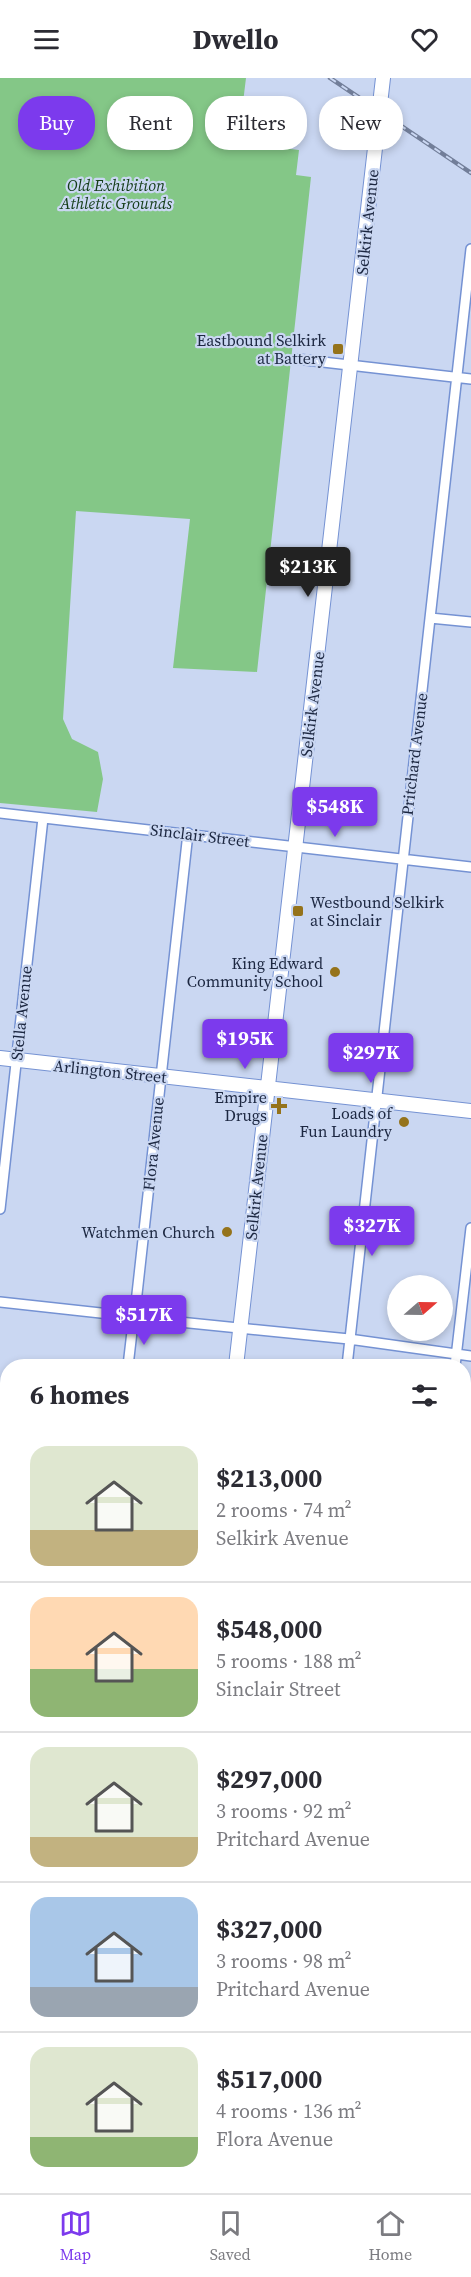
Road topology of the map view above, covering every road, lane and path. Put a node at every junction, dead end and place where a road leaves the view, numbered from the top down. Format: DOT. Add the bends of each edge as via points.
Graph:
graph roads {
  1 [pos="383,78"];
  2 [pos="471,249"];
  3 [pos="297,359"];
  4 [pos="351,365"];
  5 [pos="458,377"];
  6 [pos="471,379"];
  7 [pos="430,618"];
  8 [pos="471,622"];
  9 [pos="0,813"];
  10 [pos="43,818"];
  11 [pos="188,833"];
  12 [pos="295,847"];
  13 [pos="402,858"];
  14 [pos="471,867"];
  15 [pos="0,1058"];
  16 [pos="16,1060"];
  17 [pos="161,1076"];
  18 [pos="267,1088"];
  19 [pos="376,1100"];
  20 [pos="471,1111"];
  21 [pos="0,1209"];
  22 [pos="471,1228"];
  23 [pos="0,1302"];
  24 [pos="134,1317"];
  25 [pos="240,1329"];
  26 [pos="349,1339"];
  27 [pos="457,1354"];
  28 [pos="471,1356"];
  29 [pos="129,1359"];
  30 [pos="237,1359"];
  31 [pos="348,1359"];
  32 [pos="456,1359"];
  1 -- 4 [label="main road, Selkirk Avenue"];
  2 -- 5 [label="street, Pritchard Avenue"];
  3 -- 4 [label="street"];
  4 -- 5 [label="street"];
  4 -- 12 [label="main road, Selkirk Avenue"];
  5 -- 6 [label="street"];
  5 -- 7 [label="street, Pritchard Avenue"];
  7 -- 8 [label="street"];
  7 -- 13 [label="street, Pritchard Avenue"];
  9 -- 10 [label="street, Sinclair Street"];
  10 -- 11 [label="street, Sinclair Street"];
  10 -- 16 [label="street, Stella Avenue"];
  11 -- 12 [label="street, Sinclair Street"];
  11 -- 17 [label="street, Flora Avenue"];
  12 -- 13 [label="street, Sinclair Street"];
  12 -- 18 [label="main road, Selkirk Avenue"];
  13 -- 14 [label="street, Sinclair Street"];
  13 -- 19 [label="street, Pritchard Avenue"];
  15 -- 16 [label="main road, Arlington Street"];
  16 -- 17 [label="main road, Arlington Street"];
  16 -- 21 [label="street, Stella Avenue"];
  17 -- 18 [label="main road, Arlington Street"];
  17 -- 24 [label="street, Flora Avenue"];
  18 -- 19 [label="main road, Arlington Street"];
  18 -- 25 [label="main road, Selkirk Avenue"];
  19 -- 20 [label="main road, Arlington Street"];
  19 -- 26 [label="street, Pritchard Avenue"];
  22 -- 27 [label="street"];
  23 -- 24 [label="street"];
  24 -- 25 [label="street"];
  24 -- 29 [label="street, Flora Avenue"];
  25 -- 26 [label="street"];
  25 -- 30 [label="main road, Selkirk Avenue"];
  26 -- 27 [label="street"];
  26 -- 31 [label="street, Pritchard Avenue"];
  27 -- 28 [label="street"];
  27 -- 32 [label="street"];
}
